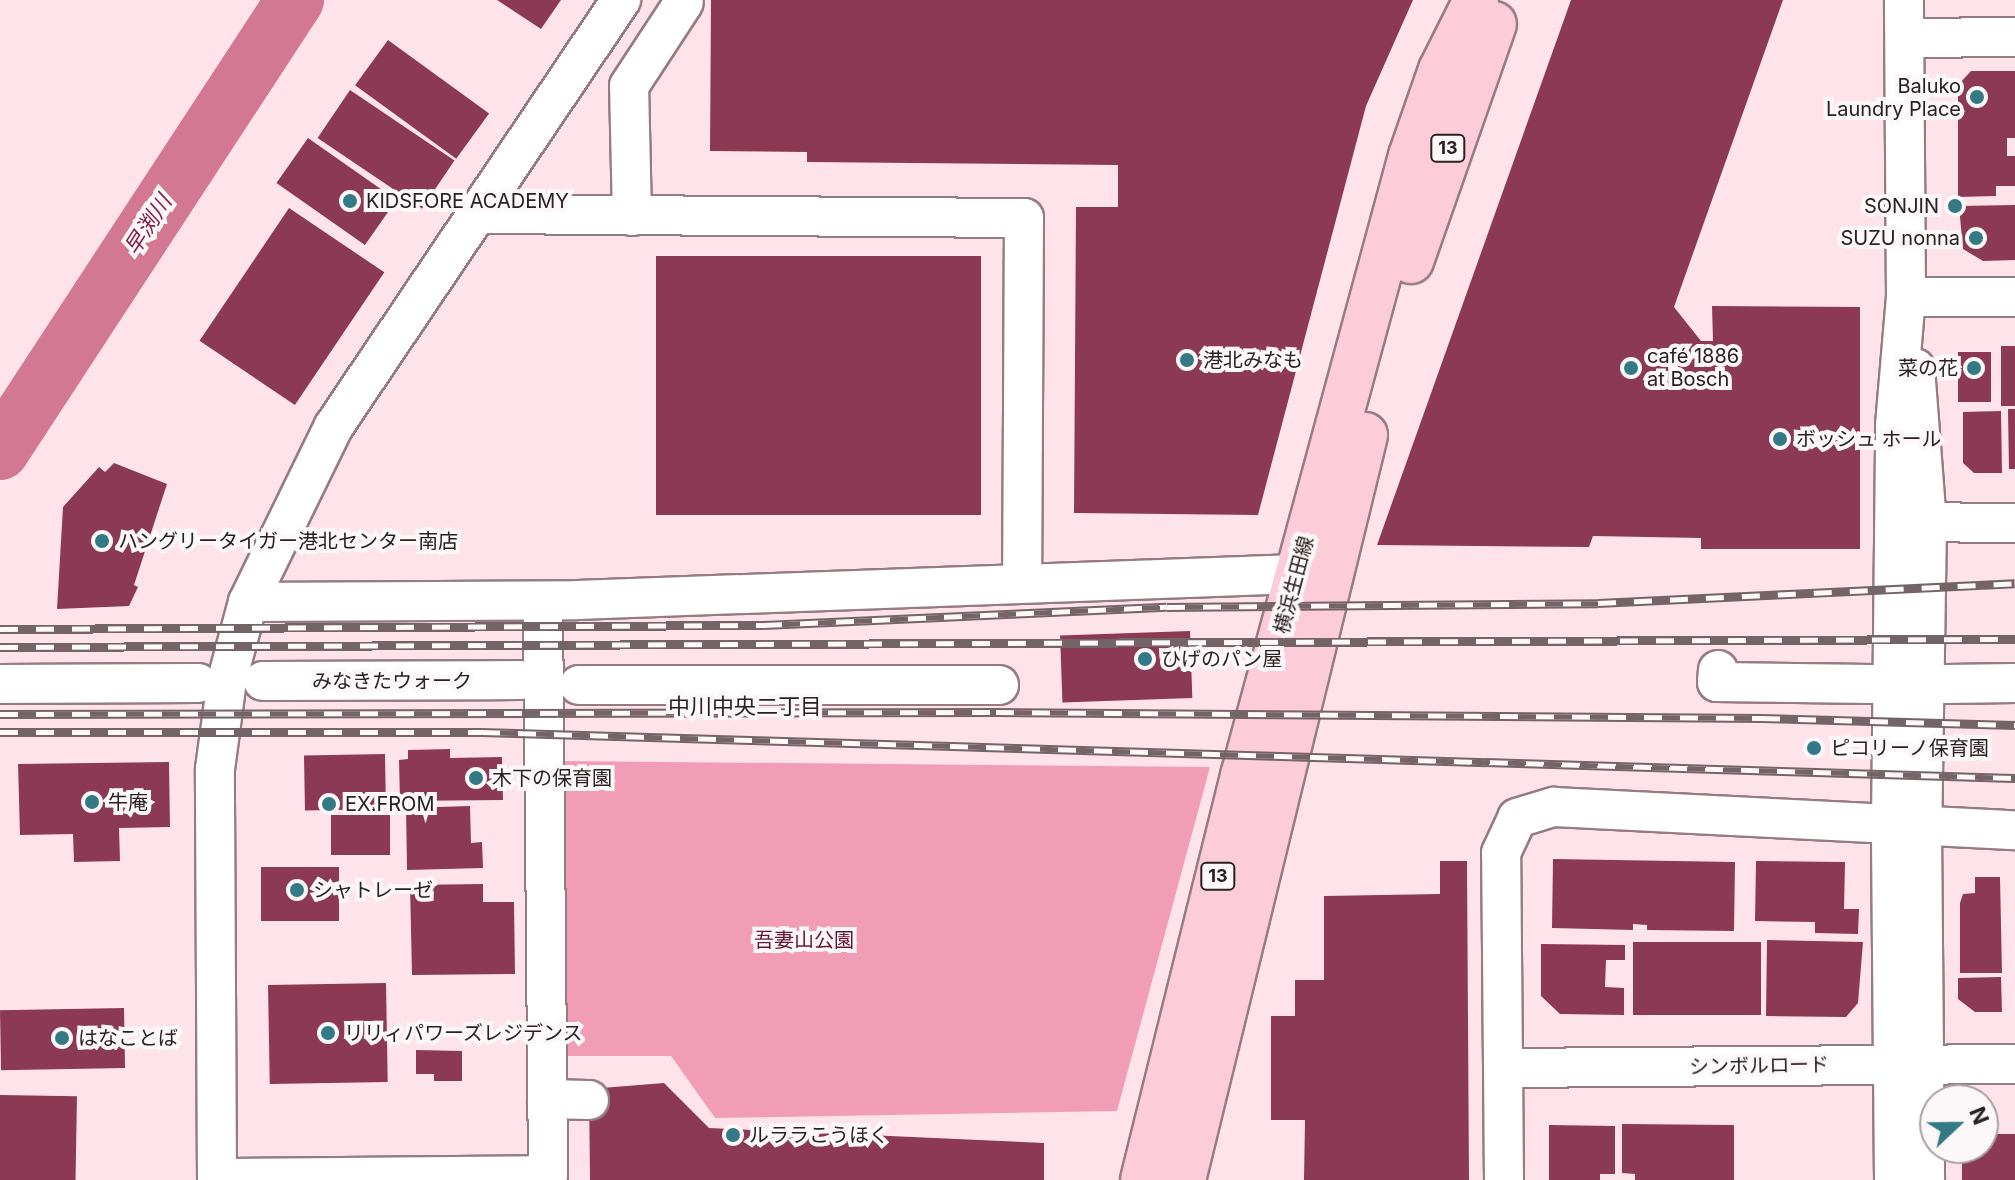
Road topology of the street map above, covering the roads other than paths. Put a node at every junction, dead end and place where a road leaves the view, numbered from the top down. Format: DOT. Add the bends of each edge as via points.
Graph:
graph roads {
  1 [pos="621,0"];
  2 [pos="1476,0"];
  3 [pos="1506,0"];
  4 [pos="1904,0"];
  5 [pos="684,2"];
  6 [pos="2015,37"];
  7 [pos="1905,38"];
  8 [pos="477,214"];
  9 [pos="632,216"];
  10 [pos="1906,297"];
  11 [pos="2015,297"];
  12 [pos="1911,522"];
  13 [pos="2015,523"];
  14 [pos="1314,574"];
  15 [pos="1022,582"];
  16 [pos="543,601"];
  17 [pos="248,602"];
  18 [pos="1718,670"];
  19 [pos="520,680"];
  20 [pos="263,681"];
  21 [pos="198,683"];
  22 [pos="2015,683"];
  23 [pos="0,684"];
  24 [pos="1872,684"];
  25 [pos="1946,684"];
  26 [pos="579,685"];
  27 [pos="999,685"];
  28 [pos="1906,827"];
  29 [pos="2015,830"];
  30 [pos="2015,1064"];
  31 [pos="1910,1065"];
  32 [pos="1504,1068"];
  33 [pos="547,1099"];
  34 [pos="589,1100"];
  35 [pos="217,1179"];
  36 [pos="1143,1180"];
  37 [pos="1183,1180"];
  38 [pos="1504,1180"];
  39 [pos="1894,1180"];
  40 [pos="1925,1180"];
  1 -- 8 [label="street"];
  2 -- 14 [label="main road, 横浜生田線 / 13" via="1441,70 1411,156"];
  3 -- 14 [label="main road, 横浜生田線 / 13" via="1462,102"];
  4 -- 7 [label="street"];
  5 -- 9 [label="street" via="629,86"];
  6 -- 7 [label="street"];
  7 -- 10 [label="street"];
  8 -- 9 [label="street"];
  8 -- 17 [label="street" via="334,426"];
  9 -- 15 [label="street" via="1024,218"];
  10 -- 11 [label="street"];
  10 -- 12 [label="street" via="1923,428"];
  12 -- 13 [label="street"];
  12 -- 28 [label="street"];
  14 -- 15 [label="street"];
  14 -- 36 [label="main road, 横浜生田線 / 13"];
  14 -- 37 [label="main road, 横浜生田線 / 13"];
  15 -- 16 [label="street"];
  16 -- 17 [label="street"];
  16 -- 33 [label="street"];
  17 -- 35 [label="street" via="227,680 215,769"];
  18 -- 24 [label="street" via="1717,682"];
  19 -- 20 [label="street, みなきたウォーク"];
  21 -- 23 [label="street"];
  22 -- 25 [label="street"];
  26 -- 27 [label="street"];
  28 -- 29 [label="street"];
  28 -- 31 [label="street"];
  28 -- 32 [label="street" via="1838,818 1554,807 1517,818 1501,853"];
  30 -- 31 [label="street, シンボルロード"];
  31 -- 32 [label="street, シンボルロード"];
  31 -- 39 [label="street"];
  31 -- 40 [label="street"];
  32 -- 38 [label="street"];
  33 -- 34 [label="street"];
  33 -- 35 [label="street" via="548,1175"];
}
